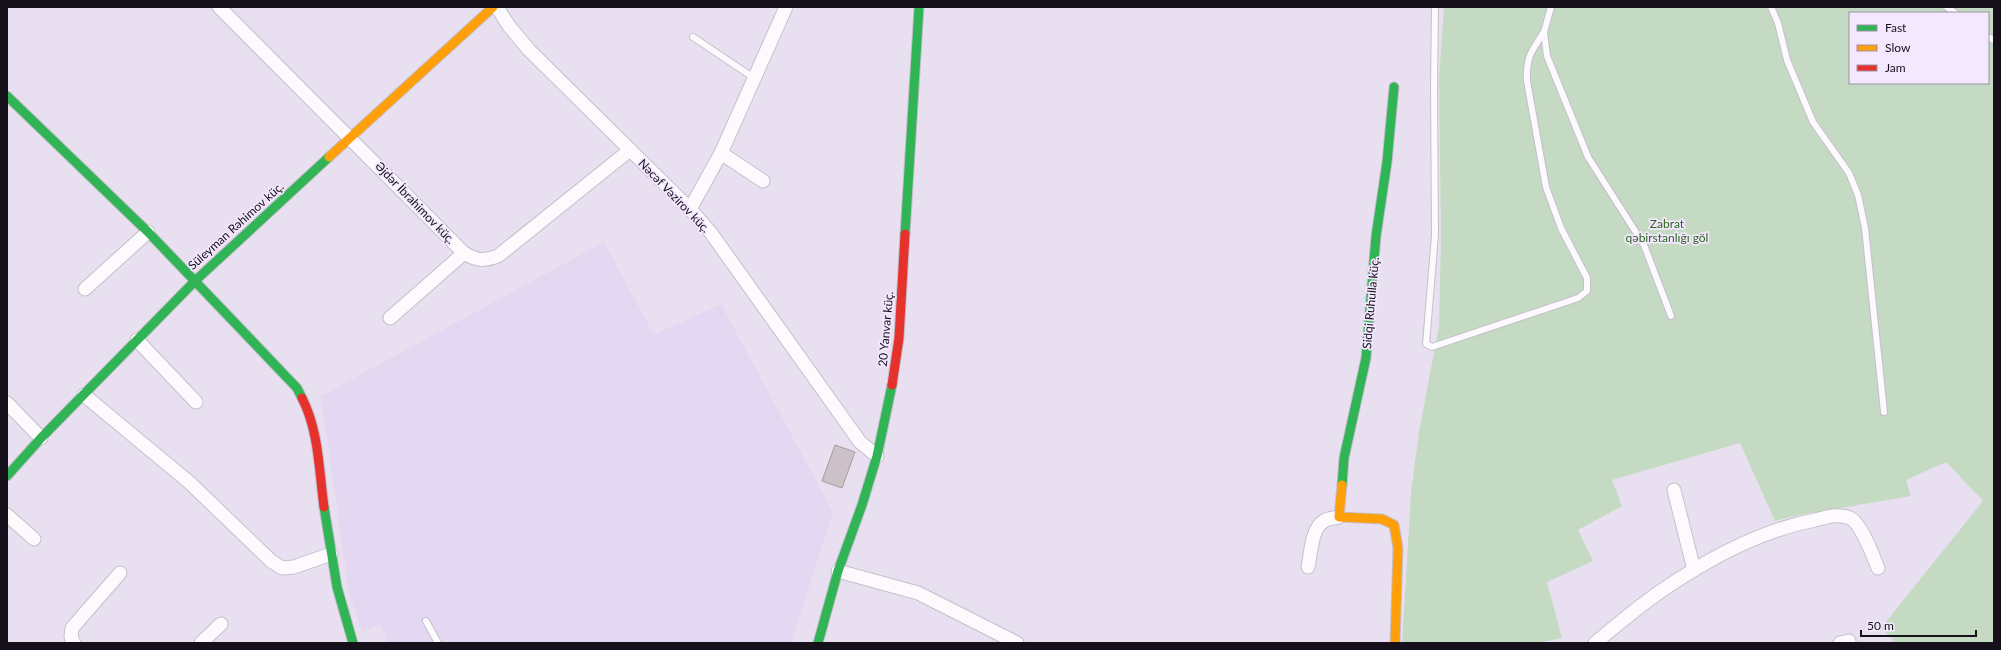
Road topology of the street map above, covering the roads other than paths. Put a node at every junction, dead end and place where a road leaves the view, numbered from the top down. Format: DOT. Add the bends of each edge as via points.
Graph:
graph roads {
  1 [pos="219,7"];
  2 [pos="493,7"];
  3 [pos="497,7"];
  4 [pos="786,7"];
  5 [pos="919,7"];
  6 [pos="1436,7"];
  7 [pos="1551,7"];
  8 [pos="1772,7"];
  9 [pos="1544,32"];
  10 [pos="693,36"];
  11 [pos="754,78"];
  12 [pos="1394,87"];
  13 [pos="7,96"];
  14 [pos="351,138"];
  15 [pos="630,150"];
  16 [pos="721,153"];
  17 [pos="763,181"];
  18 [pos="690,209"];
  19 [pos="148,232"];
  20 [pos="464,253"];
  21 [pos="196,280"];
  22 [pos="85,289"];
  23 [pos="1671,316"];
  24 [pos="390,318"];
  25 [pos="137,340"];
  26 [pos="84,395"];
  27 [pos="7,402"];
  28 [pos="196,402"];
  29 [pos="1884,412"];
  30 [pos="41,438"];
  31 [pos="877,456"];
  32 [pos="7,476"];
  33 [pos="1674,490"];
  34 [pos="7,515"];
  35 [pos="1339,518"];
  36 [pos="34,539"];
  37 [pos="331,554"];
  38 [pos="1308,568"];
  39 [pos="1878,568"];
  40 [pos="1694,570"];
  41 [pos="838,571"];
  42 [pos="120,573"];
  43 [pos="426,621"];
  44 [pos="221,624"];
  45 [pos="74,643"];
  46 [pos="201,643"];
  47 [pos="353,643"];
  48 [pos="438,643"];
  49 [pos="818,643"];
  50 [pos="1017,643"];
  51 [pos="1395,643"];
  52 [pos="1595,643"];
  1 -- 14 [label="street, Əjdər İbrahimov küç."];
  2 -- 14 [label="street, Süleyman Rəhimov küç."];
  3 -- 15 [label="street, Nəcəf Vəzirov küç." via="529,50"];
  4 -- 11 [label="street"];
  5 -- 31 [label="street, 20 Yanvar küç." via="899,338 896,369"];
  6 -- 9 [label="lane" via="1435,235 1426,344 1432,347 1578,298 1587,291 1587,278 1561,228 1546,187 1527,81 1526,64"];
  7 -- 9 [label="lane"];
  8 -- 29 [label="lane" via="1787,60 1813,122 1849,173 1858,195 1865,228"];
  9 -- 23 [label="lane" via="1547,56 1588,157 1644,244"];
  10 -- 11 [label="lane"];
  11 -- 16 [label="street"];
  12 -- 35 [label="street, Sidqi Ruhulla küç." via="1387,162 1376,236 1366,358 1344,458"];
  13 -- 19 [label="street"];
  14 -- 20 [label="street, Əjdər İbrahimov küç."];
  14 -- 21 [label="street, Süleyman Rəhimov küç."];
  15 -- 18 [label="street, Nəcəf Vəzirov küç."];
  15 -- 20 [label="street, Əjdər İbrahimov küç." via="498,256 486,261 475,260"];
  16 -- 17 [label="street"];
  16 -- 18 [label="street"];
  18 -- 31 [label="street, Nəcəf Vəzirov küç." via="711,233 860,442"];
  19 -- 21 [label="street"];
  19 -- 22 [label="street"];
  20 -- 24 [label="street"];
  21 -- 25 [label="street, Süleyman Rəhimov küç."];
  21 -- 37 [label="street" via="288,378 304,400 313,424"];
  25 -- 26 [label="street, Süleyman Rəhimov küç."];
  25 -- 28 [label="street"];
  26 -- 30 [label="street, Süleyman Rəhimov küç."];
  26 -- 37 [label="street" via="189,482 271,561 282,568 294,567"];
  27 -- 30 [label="street"];
  30 -- 32 [label="street, Süleyman Rəhimov küç."];
  31 -- 41 [label="street, 20 Yanvar küç."];
  33 -- 40 [label="street"];
  34 -- 36 [label="street"];
  35 -- 38 [label="street" via="1325,520 1318,526"];
  35 -- 51 [label="street" via="1382,519 1394,525 1398,548"];
  37 -- 47 [label="street"];
  39 -- 40 [label="street" via="1860,529 1852,518 1839,515 1772,531"];
  40 -- 52 [label="street" via="1663,589"];
  41 -- 49 [label="street, 20 Yanvar küç."];
  41 -- 50 [label="street" via="918,593"];
  42 -- 45 [label="street" via="72,628 71,637"];
  43 -- 48 [label="lane"];
  44 -- 46 [label="street"];
}
